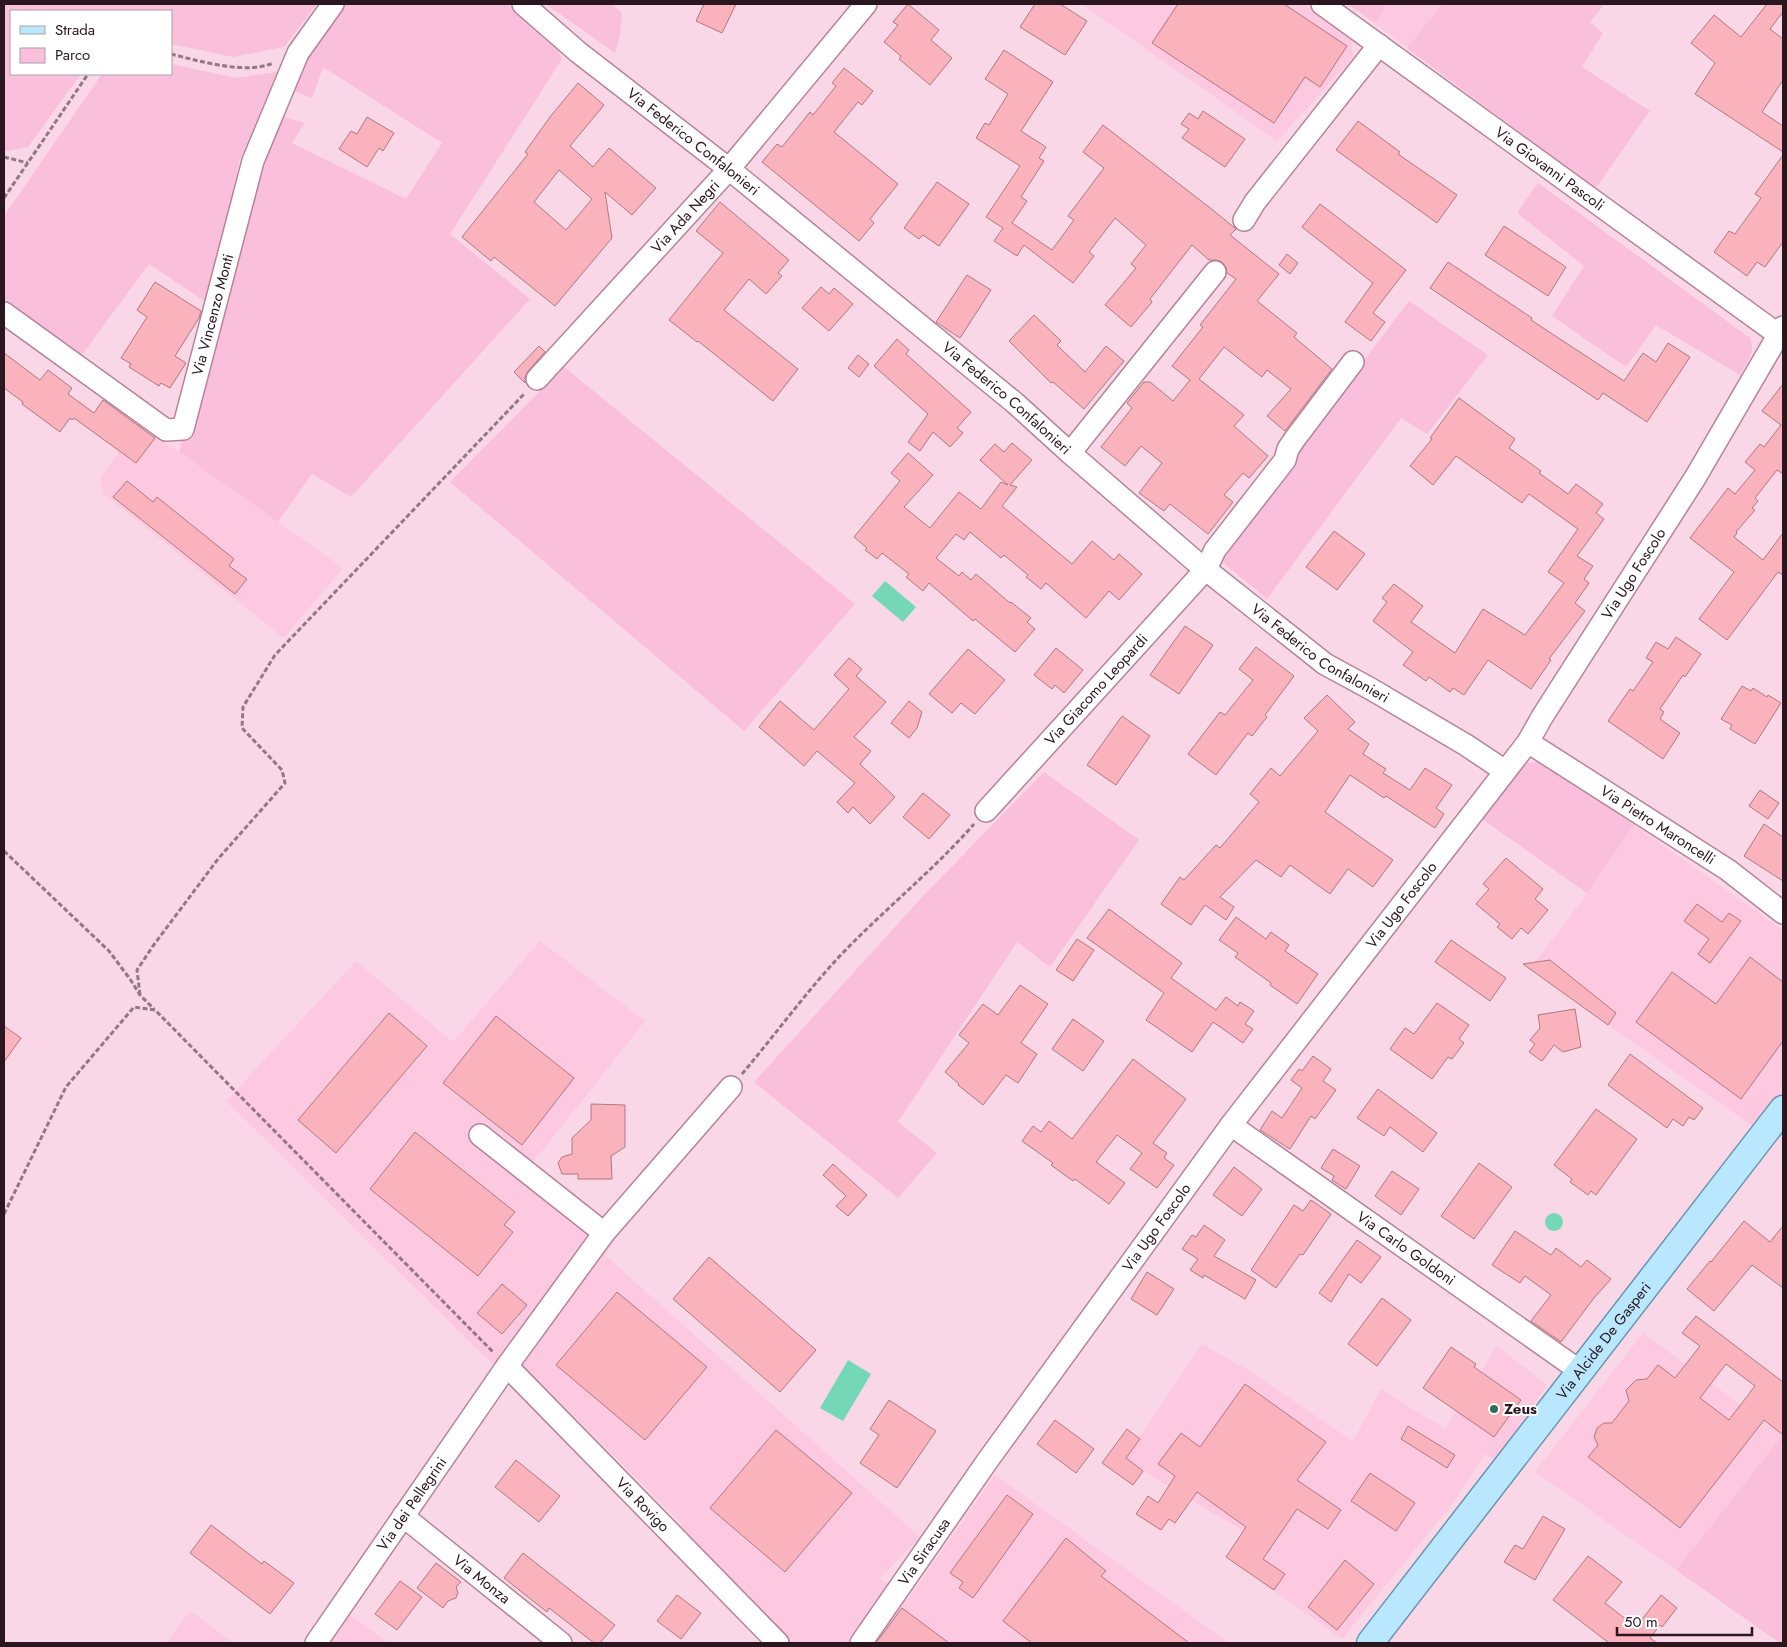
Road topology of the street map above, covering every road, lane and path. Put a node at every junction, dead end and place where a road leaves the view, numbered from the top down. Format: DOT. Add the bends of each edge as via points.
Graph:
graph roads {
  1 [pos="333,4"];
  2 [pos="522,4"];
  3 [pos="866,4"];
  4 [pos="1322,4"];
  5 [pos="1379,45"];
  6 [pos="298,53"];
  7 [pos="172,54"];
  8 [pos="87,75"];
  9 [pos="4,157"];
  10 [pos="28,163"];
  11 [pos="729,169"];
  12 [pos="4,198"];
  13 [pos="1244,220"];
  14 [pos="1215,272"];
  15 [pos="4,313"];
  16 [pos="1781,331"];
  17 [pos="1353,362"];
  18 [pos="537,380"];
  19 [pos="1070,454"];
  20 [pos="1206,569"];
  21 [pos="1528,742"];
  22 [pos="1505,771"];
  23 [pos="986,811"];
  24 [pos="4,851"];
  25 [pos="1783,913"];
  26 [pos="140,995"];
  27 [pos="155,1010"];
  28 [pos="731,1087"];
  29 [pos="1783,1109"];
  30 [pos="1231,1125"];
  31 [pos="480,1135"];
  32 [pos="4,1214"];
  33 [pos="604,1233"];
  34 [pos="507,1366"];
  35 [pos="1580,1371"];
  36 [pos="988,1460"];
  37 [pos="403,1516"];
  38 [pos="316,1643"];
  39 [pos="561,1643"];
  40 [pos="778,1643"];
  41 [pos="861,1643"];
  42 [pos="1370,1643"];
  1 -- 6 [label="street, Via Vincenzo Monti"];
  2 -- 11 [label="street, Via Federico Confalonieri" via="578,52"];
  3 -- 11 [label="street, Via Ada Negri"];
  4 -- 5 [label="street, Via Giovanni Pascoli"];
  5 -- 13 [label="street"];
  5 -- 16 [label="street, Via Giovanni Pascoli"];
  6 -- 7 [label="path" via="267,66 229,67"];
  6 -- 15 [label="street, Via Vincenzo Monti" via="253,161 183,429 166,430"];
  8 -- 10 [label="path"];
  9 -- 10 [label="path"];
  10 -- 12 [label="path"];
  11 -- 18 [label="street, Via Ada Negri"];
  11 -- 19 [label="street, Via Federico Confalonieri" via="1015,404"];
  14 -- 19 [label="street"];
  16 -- 21 [label="street, Via Ugo Foscolo" via="1695,478"];
  17 -- 20 [label="street, Via Giacomo Leopardi" via="1294,440 1285,460 1214,550"];
  18 -- 26 [label="path" via="276,655 243,707 242,728 282,770 286,782 218,859 137,970"];
  19 -- 20 [label="street, Via Federico Confalonieri"];
  20 -- 22 [label="street, Via Federico Confalonieri" via="1325,664 1379,693"];
  20 -- 23 [label="street, Via Giacomo Leopardi"];
  21 -- 22 [label="street, Via Ugo Foscolo"];
  21 -- 25 [label="street, Via Pietro Maroncelli" via="1728,870"];
  22 -- 30 [label="street, Via Ugo Foscolo"];
  23 -- 28 [label="path" via="837,959"];
  24 -- 26 [label="path" via="109,952"];
  26 -- 27 [label="path"];
  27 -- 32 [label="path" via="134,1007 66,1087"];
  27 -- 34 [label="path"];
  28 -- 33 [label="street, Via dei Pellegrini"];
  29 -- 35 [label="main road, Via Alcide De Gasperi"];
  30 -- 35 [label="street, Via Carlo Goldoni"];
  30 -- 36 [label="street, Via Ugo Foscolo"];
  31 -- 33 [label="street"];
  33 -- 34 [label="street, Via dei Pellegrini"];
  34 -- 37 [label="street, Via dei Pellegrini"];
  34 -- 40 [label="street, Via Rovigo"];
  35 -- 42 [label="main road, Via Alcide De Gasperi"];
  36 -- 41 [label="street, Via Siracusa"];
  37 -- 38 [label="street, Via dei Pellegrini"];
  37 -- 39 [label="street, Via Monza"];
}
